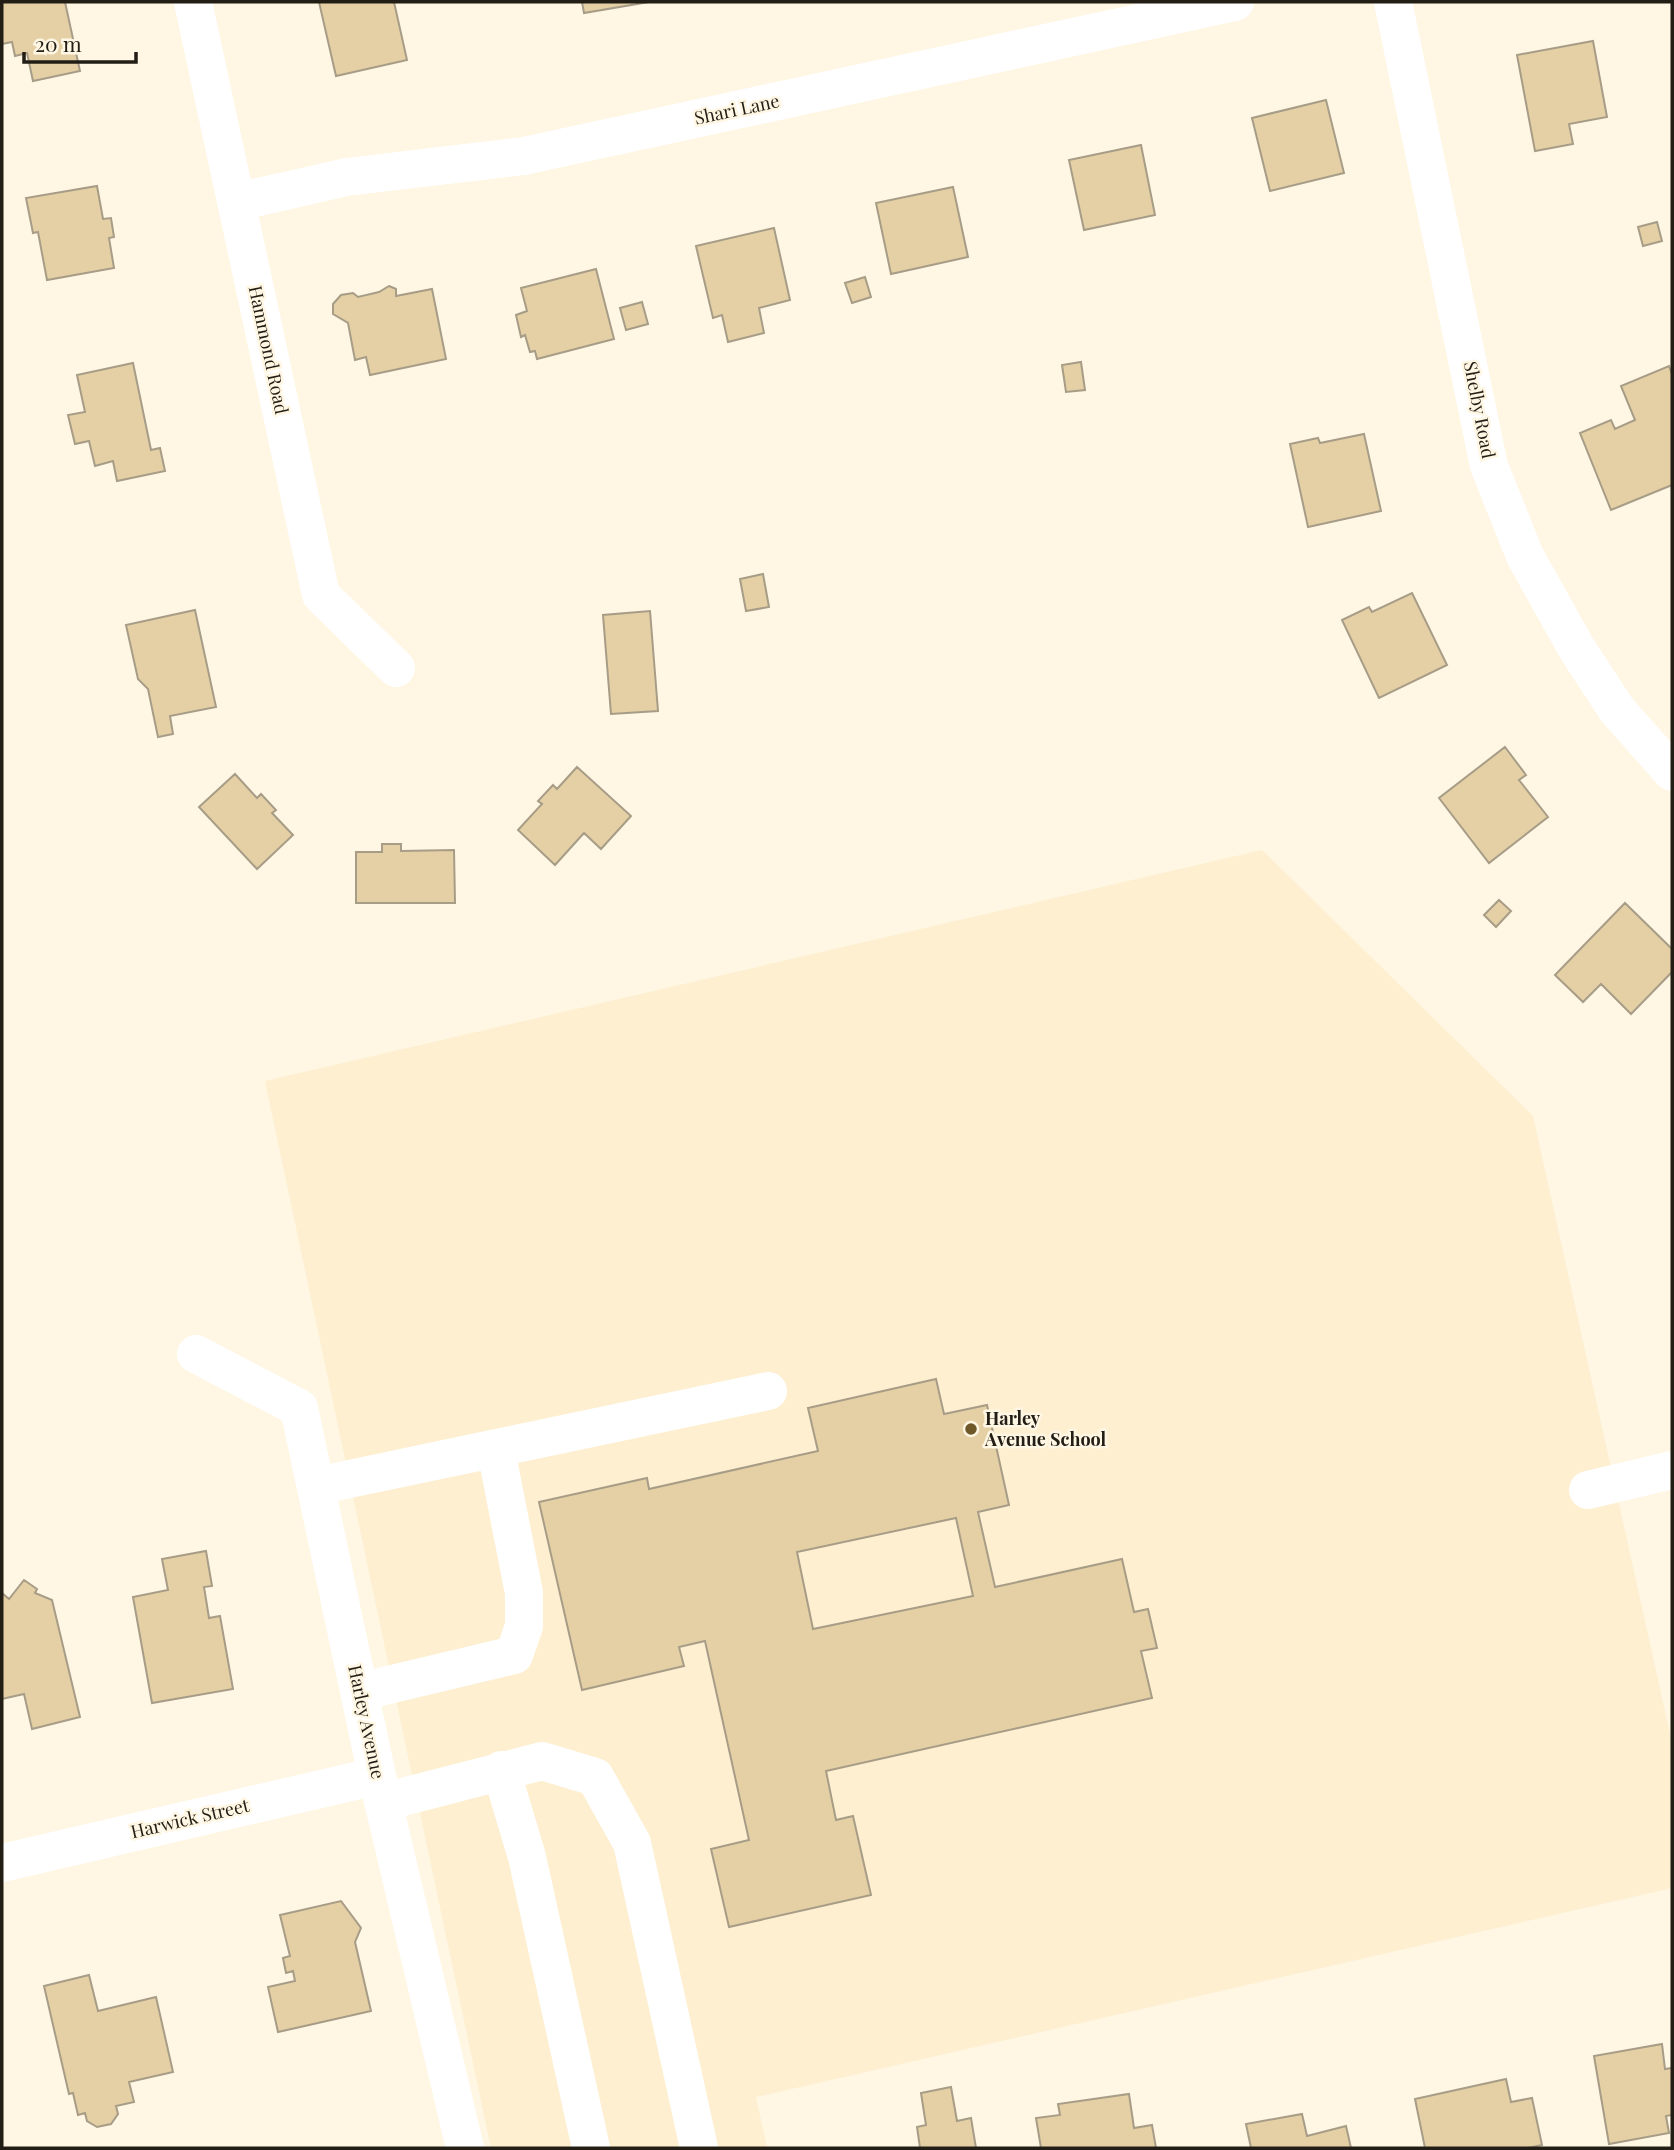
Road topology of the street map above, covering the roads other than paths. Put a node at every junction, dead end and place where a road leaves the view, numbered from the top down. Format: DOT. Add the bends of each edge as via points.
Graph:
graph roads {
  1 [pos="193,2"];
  2 [pos="1236,2"];
  3 [pos="1394,2"];
  4 [pos="236,202"];
  5 [pos="396,668"];
  6 [pos="1669,761"];
  7 [pos="196,1354"];
  8 [pos="768,1391"];
  9 [pos="496,1450"];
  10 [pos="1672,1470"];
  11 [pos="316,1486"];
  12 [pos="1588,1490"];
  13 [pos="359,1692"];
  14 [pos="501,1770"];
  15 [pos="380,1789"];
  16 [pos="2,1863"];
  17 [pos="464,2148"];
  18 [pos="592,2148"];
  19 [pos="699,2148"];
  1 -- 4 [label="street, Hammond Road"];
  2 -- 4 [label="street, Shari Lane" via="524,156 347,177"];
  3 -- 6 [label="street, Shelby Road" via="1489,466 1525,556 1577,649 1617,710"];
  4 -- 5 [label="street, Hammond Road" via="321,595"];
  7 -- 11 [label="street, Harley Avenue" via="299,1408"];
  8 -- 9 [label="street"];
  9 -- 11 [label="street"];
  9 -- 13 [label="street" via="524,1593 524,1626 514,1655"];
  10 -- 12 [label="street"];
  11 -- 13 [label="street, Harley Avenue"];
  13 -- 15 [label="street, Harley Avenue"];
  14 -- 15 [label="street, Harwick Street"];
  14 -- 18 [label="street" via="527,1857"];
  14 -- 19 [label="street, Harwick Street" via="541,1761 595,1777 632,1843"];
  15 -- 16 [label="street, Harwick Street"];
  15 -- 17 [label="street, Harley Avenue"];
}
